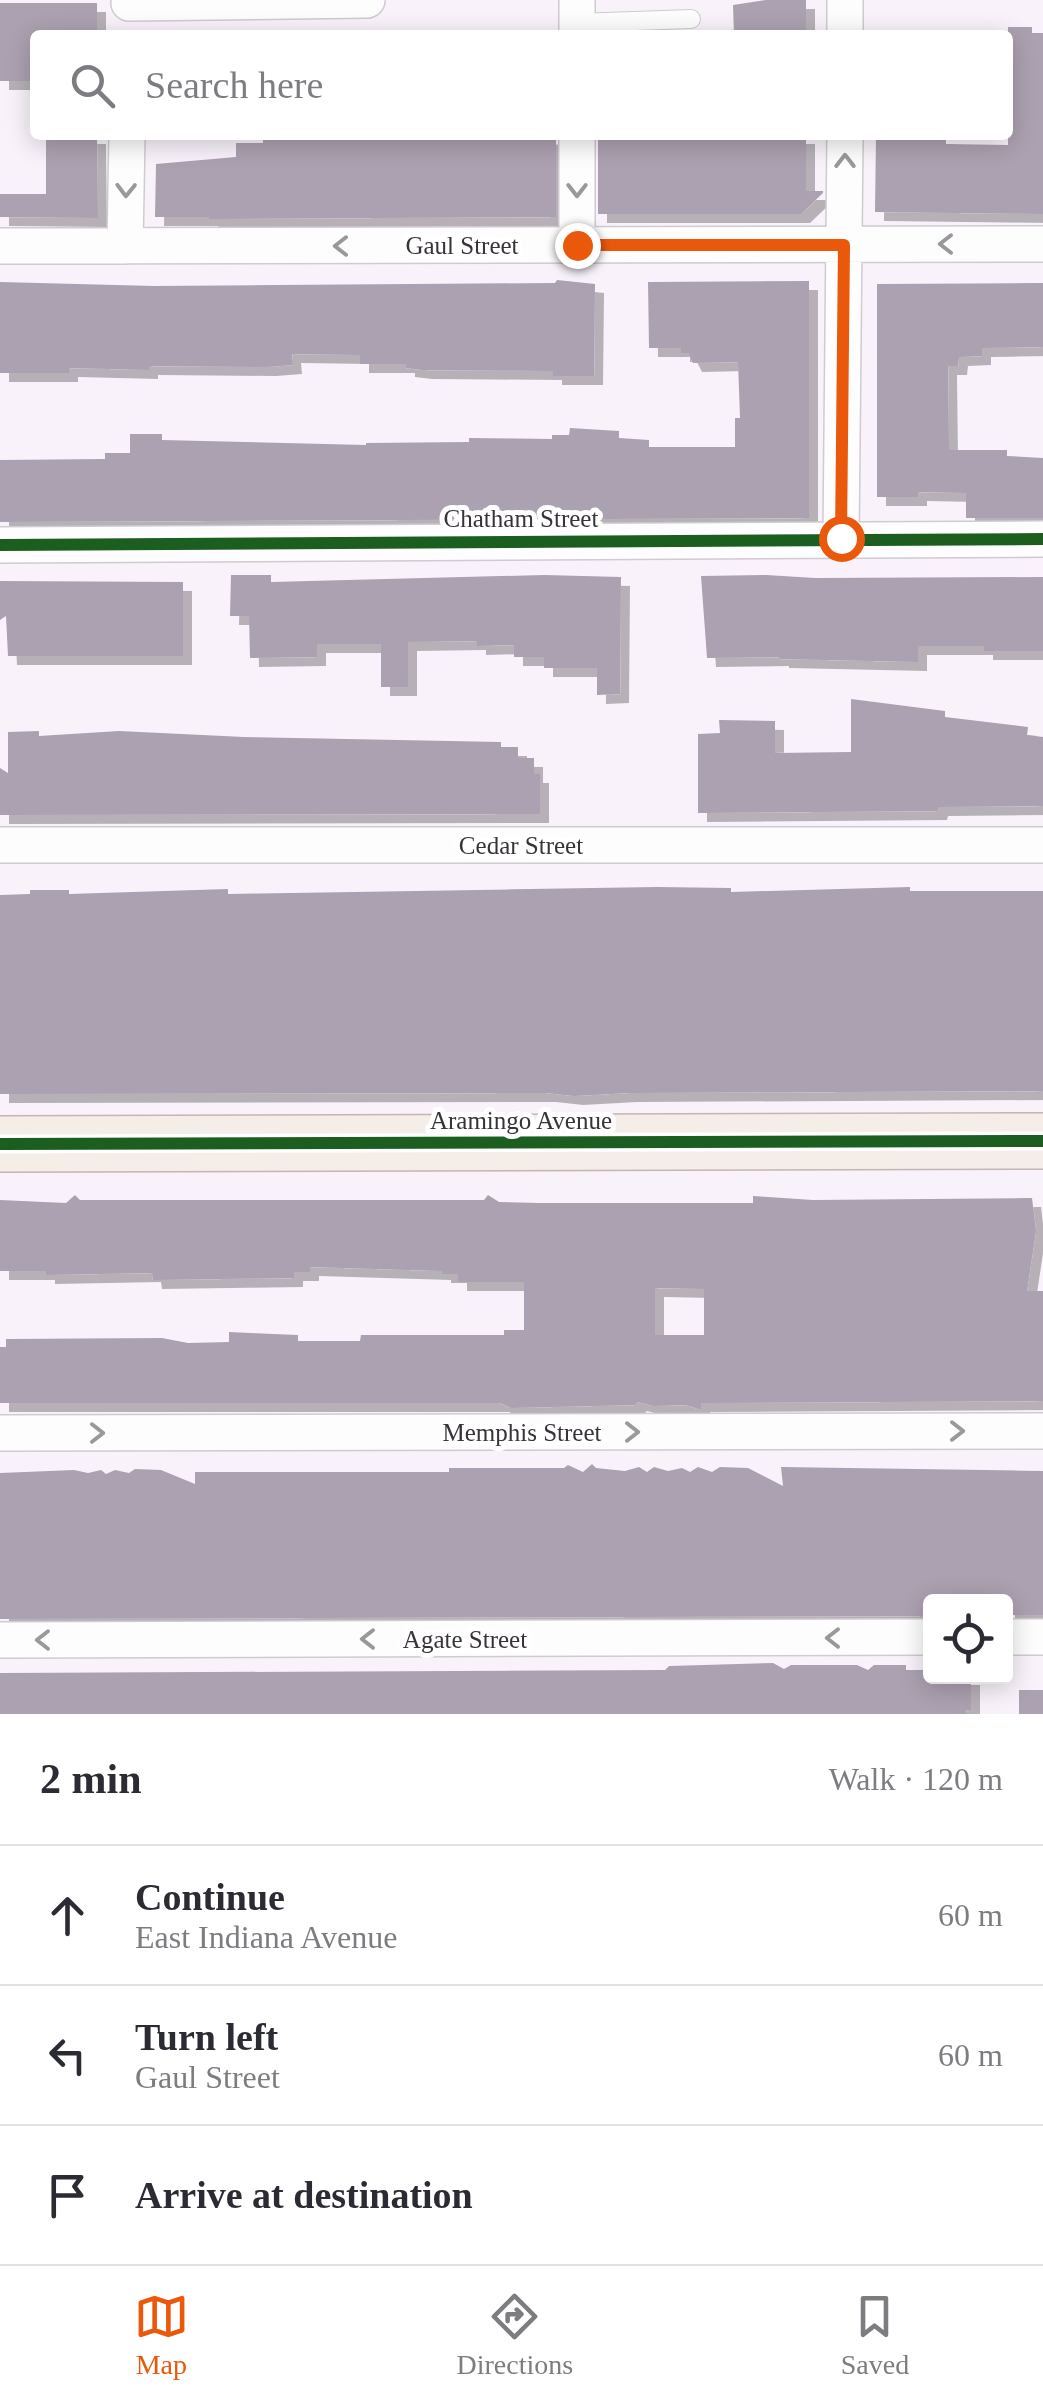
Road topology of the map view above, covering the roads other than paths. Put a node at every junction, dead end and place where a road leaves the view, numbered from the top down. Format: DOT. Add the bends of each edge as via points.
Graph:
graph roads {
  1 [pos="367,0"];
  2 [pos="845,0"];
  3 [pos="129,13"];
  4 [pos="577,19"];
  5 [pos="691,19"];
  6 [pos="845,30"];
  7 [pos="127,140"];
  8 [pos="577,140"];
  9 [pos="845,140"];
  10 [pos="1043,244"];
  11 [pos="577,245"];
  12 [pos="844,245"];
  13 [pos="0,246"];
  14 [pos="125,246"];
  15 [pos="841,538"];
  16 [pos="1043,539"];
  17 [pos="0,545"];
  18 [pos="0,845"];
  19 [pos="1043,845"];
  20 [pos="1043,1141"];
  21 [pos="0,1144"];
  22 [pos="1043,1431"];
  23 [pos="0,1433"];
  24 [pos="923,1637"];
  25 [pos="1013,1637"];
  26 [pos="1043,1637"];
  27 [pos="0,1640"];
  1 -- 3 [label="street"];
  2 -- 6 [label="street"];
  4 -- 5 [label="lane"];
  7 -- 14 [label="street, one-way"];
  8 -- 11 [label="street, one-way"];
  12 -- 9 [label="street, one-way"];
  10 -- 12 [label="street, Gaul Street, one-way"];
  11 -- 12 [label="street, Gaul Street"];
  11 -- 14 [label="street, Gaul Street, one-way"];
  12 -- 15 [label="street"];
  13 -- 14 [label="street, Gaul Street"];
  15 -- 16 [label="street, Chatham Street"];
  15 -- 17 [label="street, Chatham Street"];
  18 -- 19 [label="street, Cedar Street"];
  20 -- 21 [label="main road, Aramingo Avenue"];
  23 -- 22 [label="street, Memphis Street, one-way"];
  24 -- 27 [label="street, Agate Street, one-way"];
  25 -- 26 [label="street"];
}
